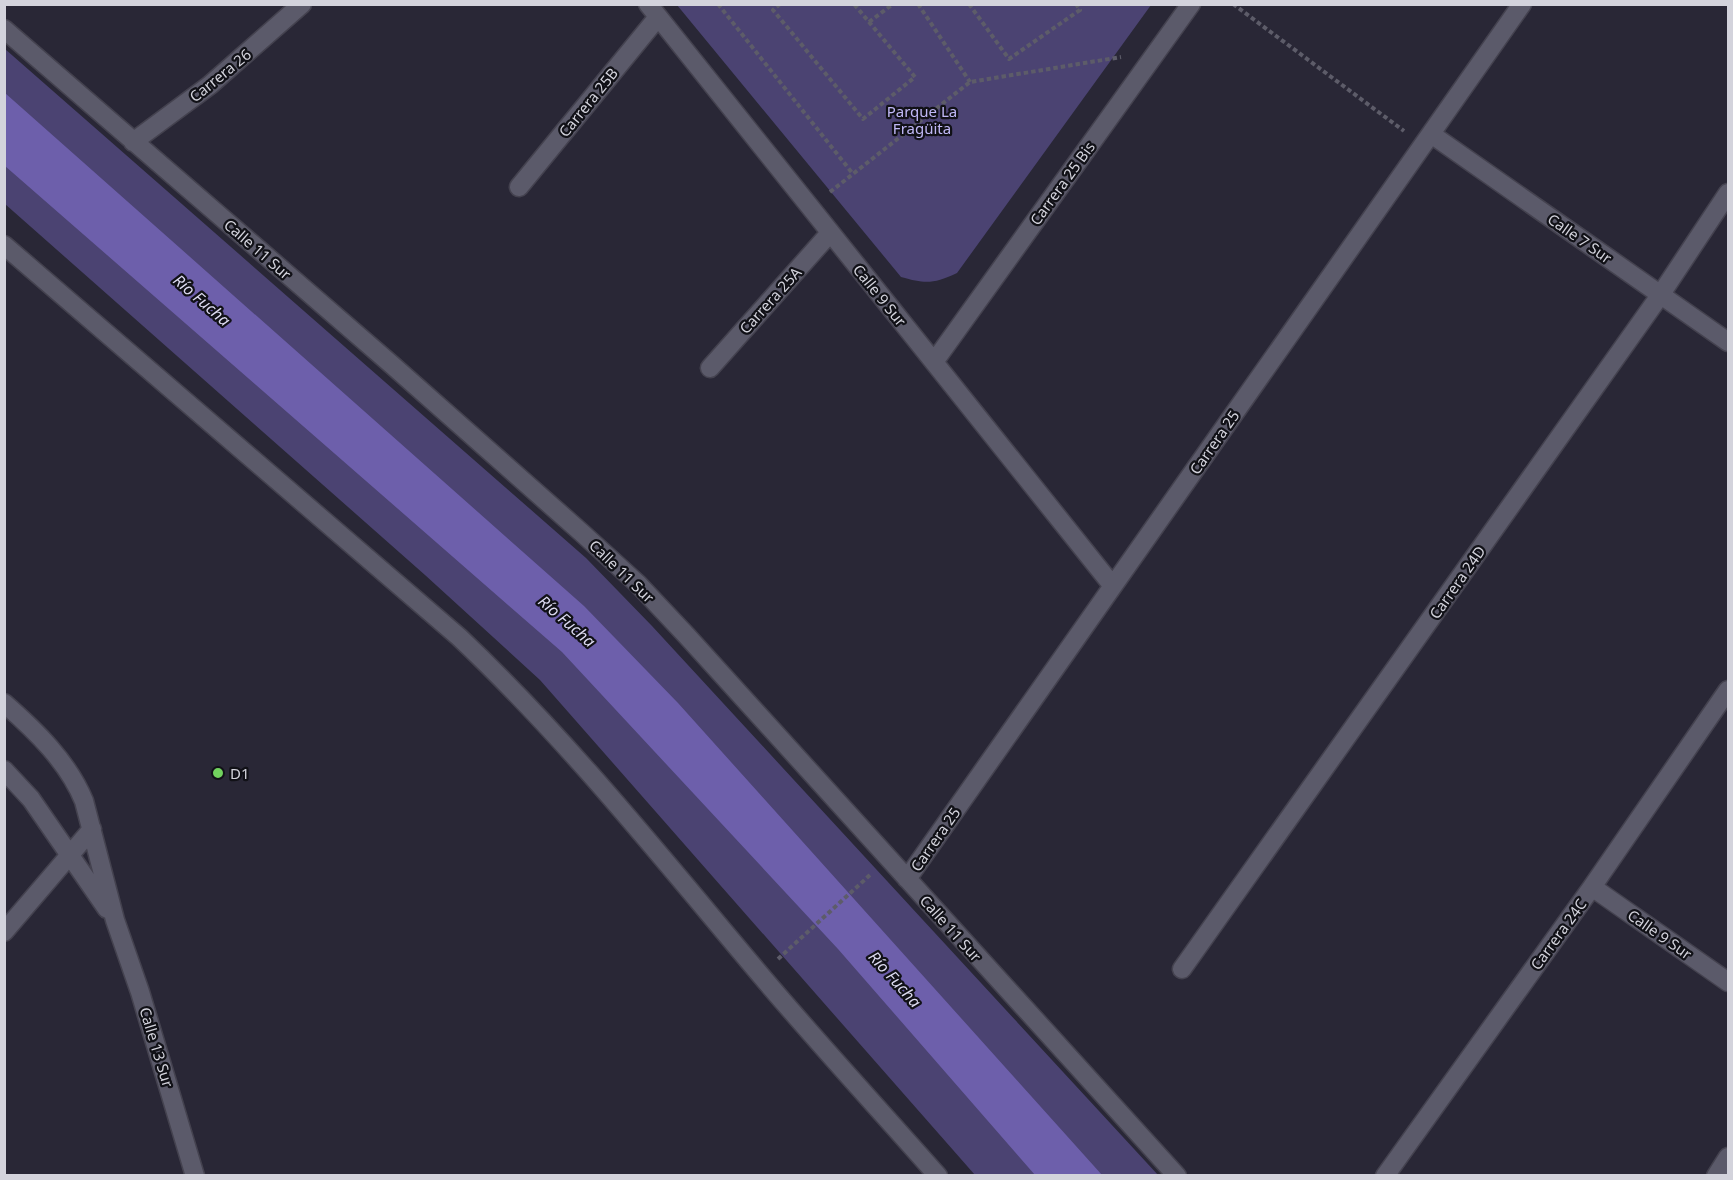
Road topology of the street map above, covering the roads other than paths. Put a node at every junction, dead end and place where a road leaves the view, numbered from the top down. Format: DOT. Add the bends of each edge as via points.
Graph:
graph roads {
  1 [pos="302,4"];
  2 [pos="1191,4"];
  3 [pos="1522,4"];
  4 [pos="653,11"];
  5 [pos="4,29"];
  6 [pos="1427,139"];
  7 [pos="133,142"];
  8 [pos="519,187"];
  9 [pos="1728,193"];
  10 [pos="831,232"];
  11 [pos="4,245"];
  12 [pos="1661,294"];
  13 [pos="1728,342"];
  14 [pos="934,362"];
  15 [pos="710,368"];
  16 [pos="1112,585"];
  17 [pos="1728,690"];
  18 [pos="4,704"];
  19 [pos="4,770"];
  20 [pos="92,829"];
  21 [pos="70,855"];
  22 [pos="907,879"];
  23 [pos="1592,887"];
  24 [pos="115,920"];
  25 [pos="4,932"];
  26 [pos="1182,969"];
  27 [pos="1728,982"];
  28 [pos="1728,1157"];
  29 [pos="195,1176"];
  30 [pos="938,1176"];
  31 [pos="1177,1176"];
  32 [pos="1384,1176"];
  33 [pos="1716,1176"];
  1 -- 7 [label="street, Carrera 26" via="210,85"];
  2 -- 14 [label="street, Carrera 25 Bis"];
  3 -- 6 [label="street, Carrera 25"];
  4 -- 8 [label="street, Carrera 25B"];
  4 -- 10 [label="street, Calle 9 Sur"];
  5 -- 7 [label="street, Calle 11 Sur"];
  6 -- 12 [label="street, Calle 7 Sur"];
  6 -- 16 [label="street, Carrera 25"];
  7 -- 22 [label="street, Calle 11 Sur" via="392,364 638,584"];
  9 -- 12 [label="street, Carrera 24D"];
  10 -- 14 [label="street, Calle 9 Sur"];
  10 -- 15 [label="street, Carrera 25A"];
  11 -- 30 [label="street" via="493,669 584,765 760,975"];
  12 -- 13 [label="street, Calle 7 Sur"];
  12 -- 26 [label="street, Carrera 24D"];
  14 -- 16 [label="street, Calle 9 Sur"];
  16 -- 22 [label="street, Carrera 25"];
  17 -- 23 [label="street, Carrera 24C"];
  18 -- 20 [label="street, Calle 13 Sur" via="30,725 76,782"];
  19 -- 21 [label="street, Calle 13 Sur" via="31,799"];
  20 -- 21 [label="street"];
  20 -- 24 [label="street, Calle 13 Sur"];
  21 -- 24 [label="street, Calle 13 Sur"];
  21 -- 25 [label="street"];
  22 -- 31 [label="street, Calle 11 Sur"];
  23 -- 27 [label="street, Calle 9 Sur"];
  23 -- 32 [label="street, Carrera 24C"];
  24 -- 29 [label="street, Calle 13 Sur"];
  28 -- 33 [label="street"];
}
